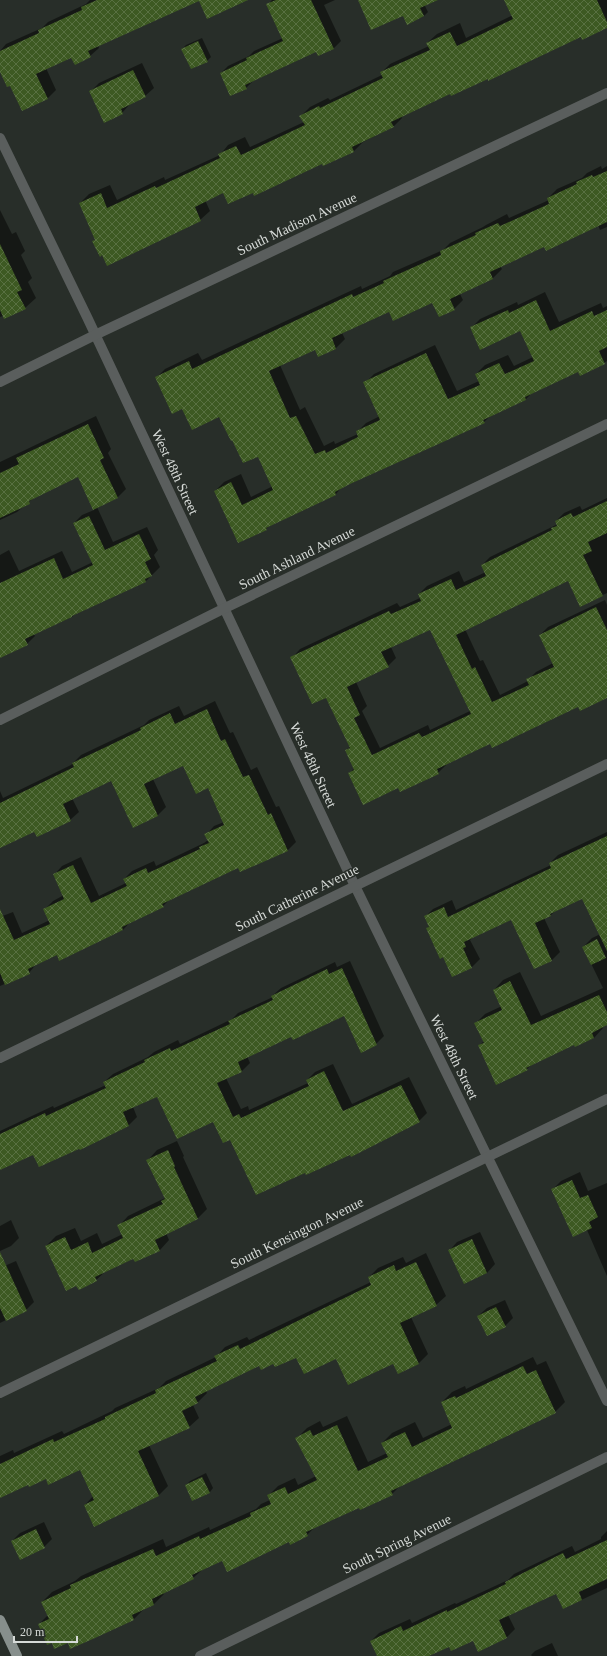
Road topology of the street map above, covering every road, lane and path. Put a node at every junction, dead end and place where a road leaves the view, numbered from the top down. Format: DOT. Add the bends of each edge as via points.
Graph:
graph roads {
  1 [pos="607,93"];
  2 [pos="0,138"];
  3 [pos="95,335"];
  4 [pos="0,382"];
  5 [pos="607,424"];
  6 [pos="223,609"];
  7 [pos="0,720"];
  8 [pos="607,764"];
  9 [pos="355,886"];
  10 [pos="0,1058"];
  11 [pos="607,1099"];
  12 [pos="488,1157"];
  13 [pos="0,1393"];
  14 [pos="607,1401"];
  15 [pos="607,1457"];
  16 [pos="0,1620"];
  17 [pos="17,1656"];
  18 [pos="200,1656"];
  1 -- 3 [label="street, South Madison Avenue"];
  2 -- 3 [label="street, West 48th Street"];
  3 -- 4 [label="street, South Madison Avenue"];
  3 -- 6 [label="street, West 48th Street"];
  5 -- 6 [label="street, South Ashland Avenue"];
  6 -- 7 [label="street, South Ashland Avenue"];
  6 -- 9 [label="street, West 48th Street"];
  8 -- 9 [label="street, South Catherine Avenue"];
  9 -- 10 [label="street, South Catherine Avenue"];
  9 -- 12 [label="street, West 48th Street"];
  11 -- 12 [label="street, South Kensington Avenue"];
  12 -- 13 [label="street, South Kensington Avenue"];
  12 -- 14 [label="street, West 48th Street"];
  15 -- 18 [label="street, South Spring Avenue"];
  16 -- 17 [label="main road"];
}
